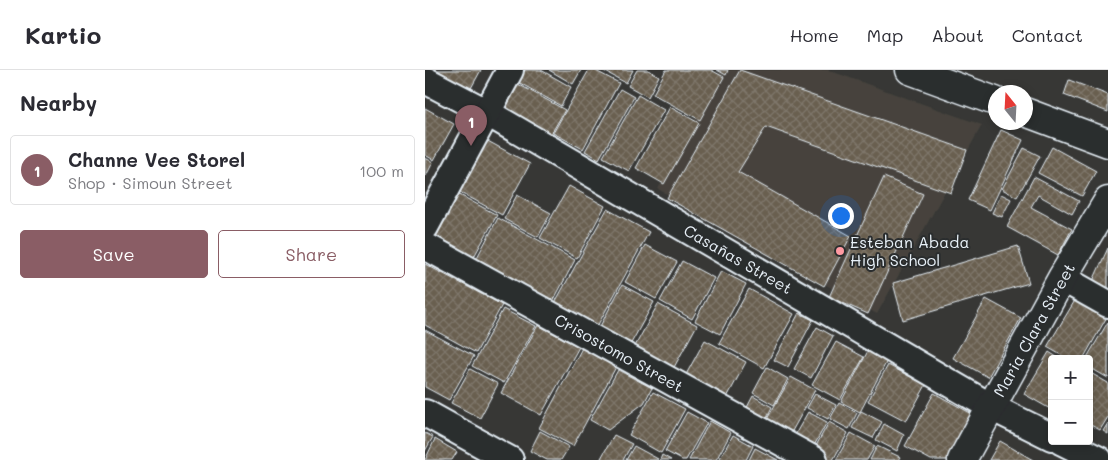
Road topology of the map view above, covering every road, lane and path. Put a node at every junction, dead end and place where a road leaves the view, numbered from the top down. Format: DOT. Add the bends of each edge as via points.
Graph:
graph roads {
  1 [pos="510,70"];
  2 [pos="910,70"];
  3 [pos="425,80"];
  4 [pos="988,98"];
  5 [pos="486,112"];
  6 [pos="1033,115"];
  7 [pos="1108,143"];
  8 [pos="1108,201"];
  9 [pos="425,228"];
  10 [pos="425,246"];
  11 [pos="1062,278"];
  12 [pos="1108,304"];
  13 [pos="991,407"];
  14 [pos="425,414"];
  15 [pos="1048,435"];
  16 [pos="1069,445"];
  17 [pos="510,460"];
  18 [pos="814,460"];
  19 [pos="962,460"];
  20 [pos="1099,460"];
  1 -- 5 [label="street"];
  2 -- 4 [label="street"];
  3 -- 5 [label="street, Casañas Street"];
  5 -- 9 [label="street"];
  5 -- 13 [label="street, Casañas Street"];
  6 -- 7 [label="street"];
  8 -- 11 [label="street, Maria Clara Street"];
  10 -- 18 [label="street, Crisostomo Street"];
  11 -- 12 [label="street"];
  11 -- 13 [label="street, Maria Clara Street"];
  13 -- 15 [label="street, Casañas Street"];
  13 -- 19 [label="street, Maria Clara Street"];
  14 -- 17 [label="street"];
  16 -- 20 [label="street"];
}
